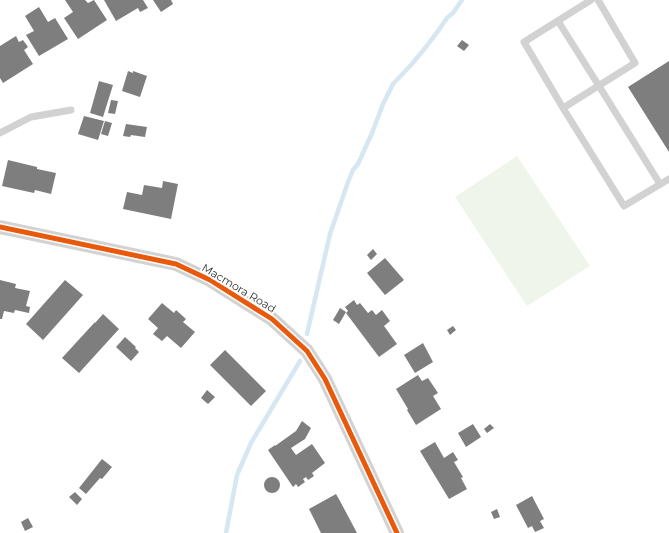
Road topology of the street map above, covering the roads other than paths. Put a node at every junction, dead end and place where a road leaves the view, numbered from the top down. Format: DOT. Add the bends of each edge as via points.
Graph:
graph roads {
  1 [pos="591,0"];
  2 [pos="598,0"];
  3 [pos="558,21"];
  4 [pos="599,86"];
  5 [pos="563,108"];
  6 [pos="71,110"];
  7 [pos="0,133"];
  8 [pos="669,178"];
  9 [pos="660,184"];
  10 [pos="0,227"];
  11 [pos="397,533"];
  1 -- 3 [label="lane"];
  2 -- 4 [label="lane" via="635,63"];
  3 -- 4 [label="lane"];
  3 -- 5 [label="lane" via="524,42"];
  4 -- 5 [label="lane"];
  4 -- 9 [label="lane"];
  5 -- 9 [label="lane" via="624,206"];
  6 -- 7 [label="lane" via="31,117"];
  8 -- 9 [label="lane"];
  10 -- 11 [label="street, Macmora Road" via="176,264 210,280 272,319 307,352 325,379"];
}
